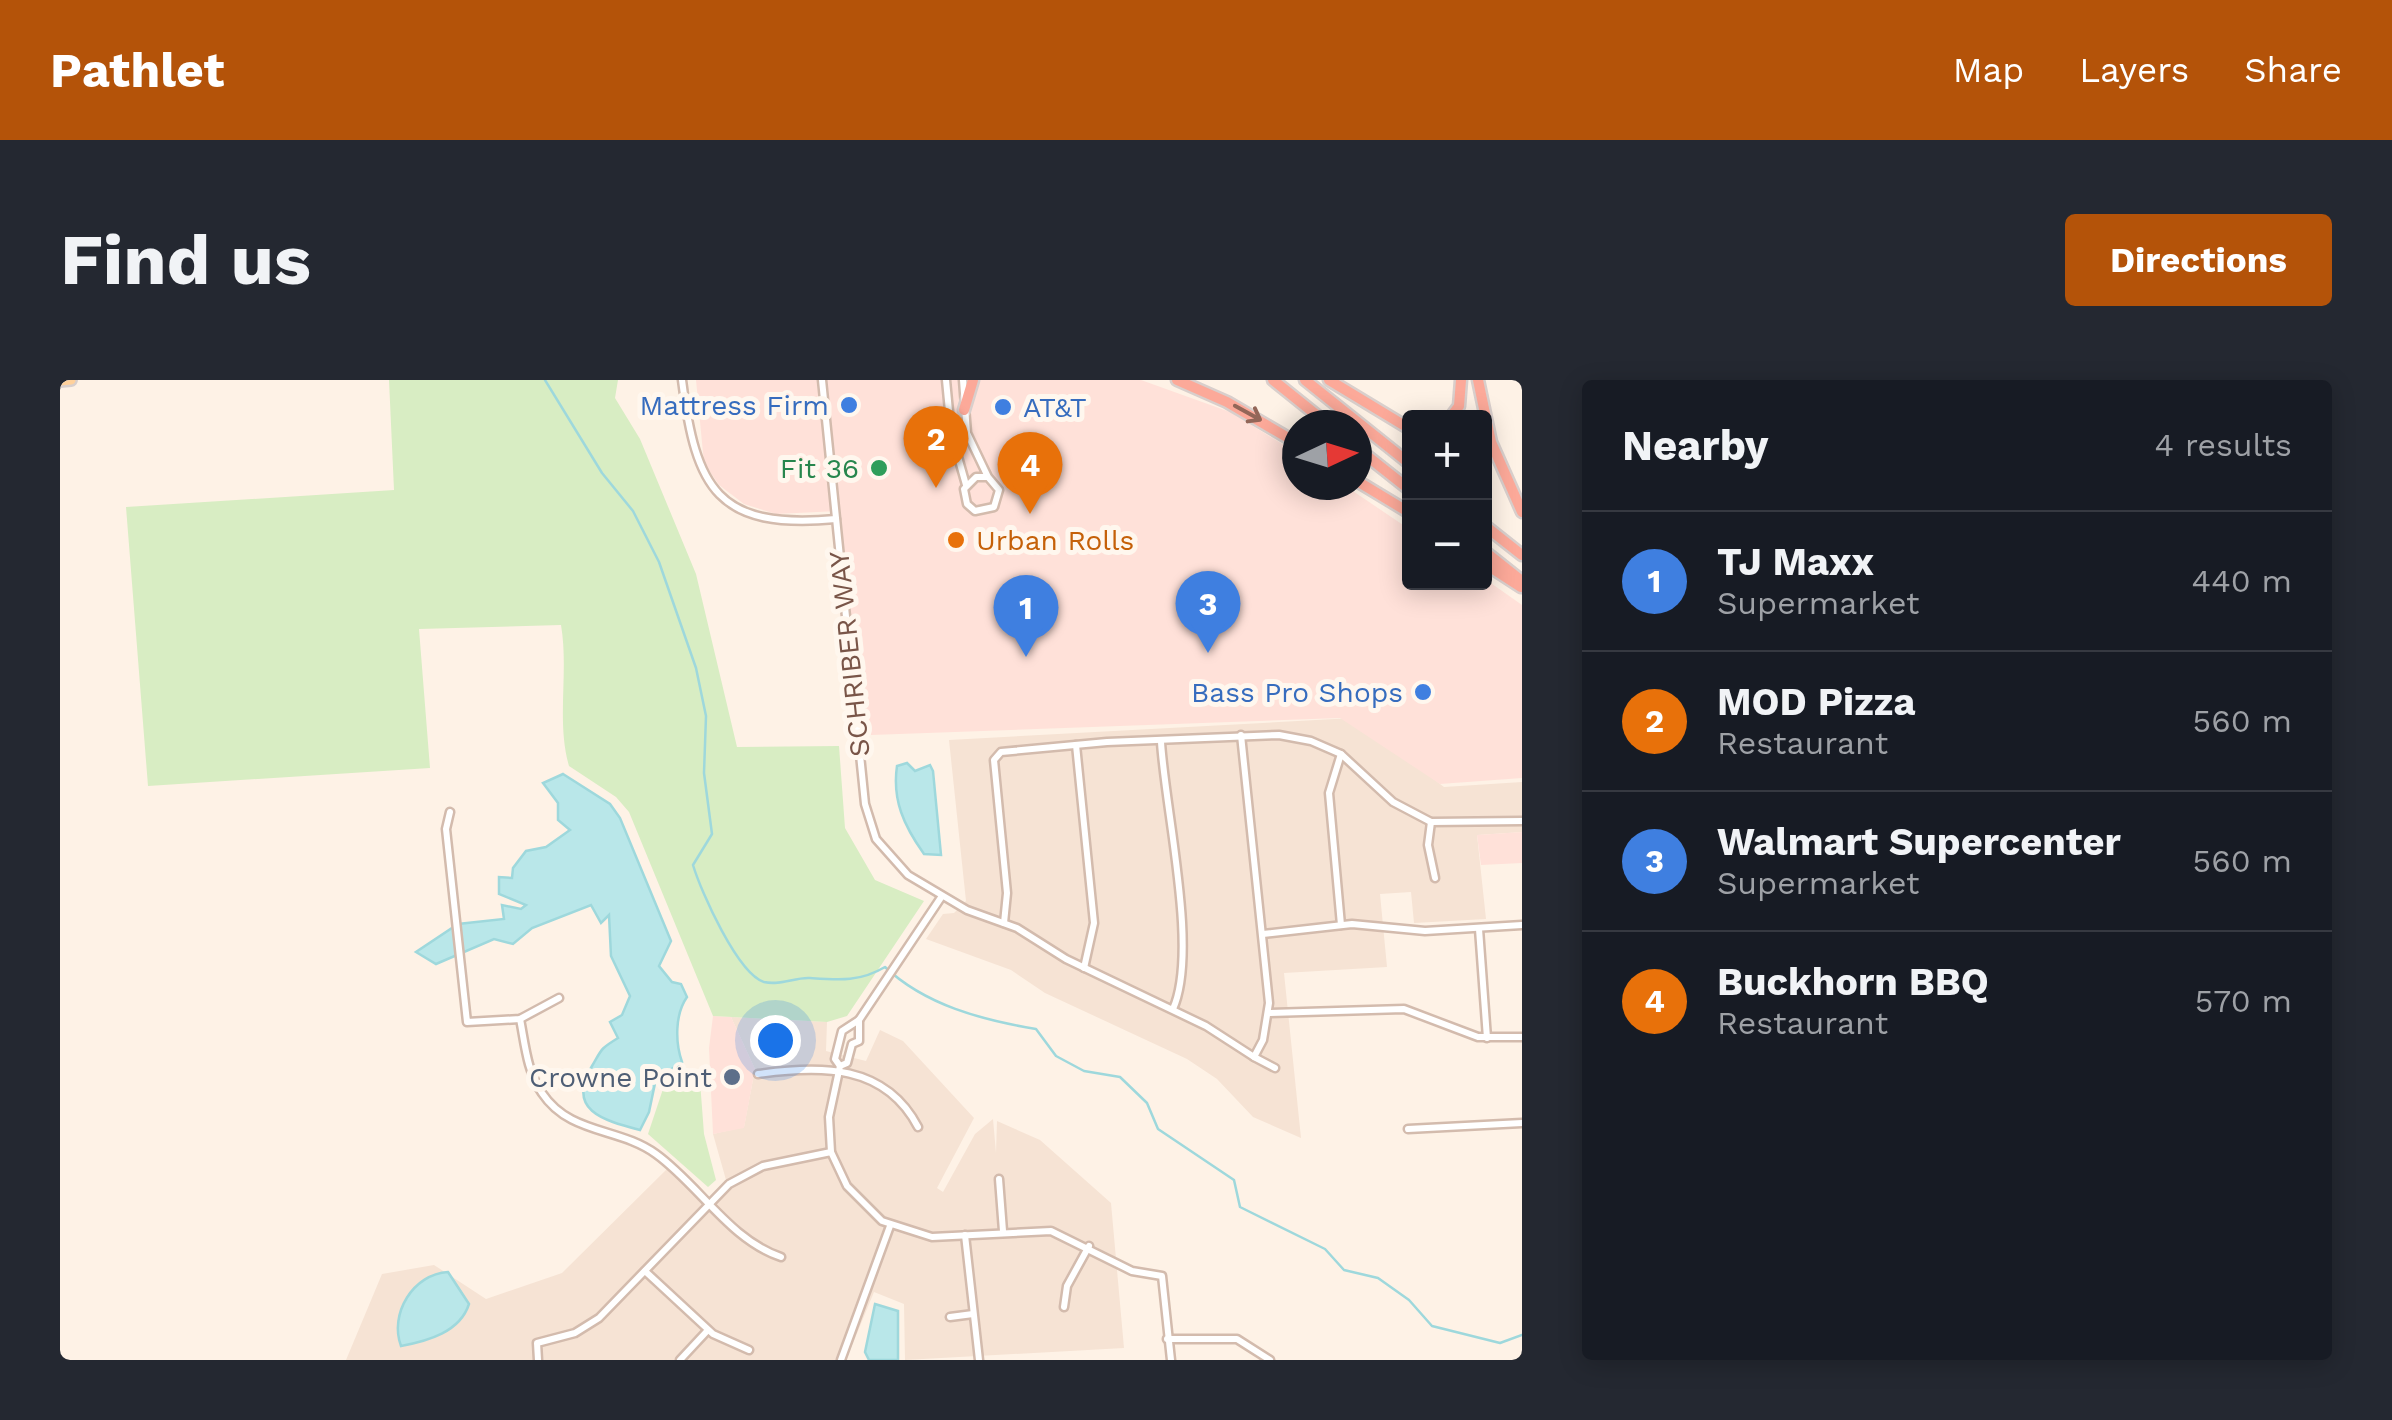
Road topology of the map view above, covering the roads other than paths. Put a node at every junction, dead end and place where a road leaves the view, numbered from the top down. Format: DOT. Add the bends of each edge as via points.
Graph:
graph roads {
  1 [pos="71,380"];
  2 [pos="682,380"];
  3 [pos="822,380"];
  4 [pos="946,380"];
  5 [pos="963,380"];
  6 [pos="973,380"];
  7 [pos="1178,380"];
  8 [pos="1273,380"];
  9 [pos="1305,380"];
  10 [pos="1330,380"];
  11 [pos="1461,380"];
  12 [pos="1478,380"];
  13 [pos="60,381"];
  14 [pos="964,410"];
  15 [pos="1310,410"];
  16 [pos="1454,410"];
  17 [pos="1402,424"];
  18 [pos="1282,434"];
  19 [pos="1402,458"];
  20 [pos="1372,460"];
  21 [pos="988,477"];
  22 [pos="966,484"];
  23 [pos="1402,484"];
  24 [pos="1372,490"];
  25 [pos="1402,509"];
  26 [pos="1522,512"];
  27 [pos="836,519"];
  28 [pos="1492,531"];
  29 [pos="1522,555"];
  30 [pos="1492,557"];
  31 [pos="1492,567"];
  32 [pos="1522,584"];
  33 [pos="1241,735"];
  34 [pos="1161,742"];
  35 [pos="1076,745"];
  36 [pos="1341,754"];
  37 [pos="450,812"];
  38 [pos="1522,821"];
  39 [pos="1431,822"];
  40 [pos="1435,878"];
  41 [pos="942,896"];
  42 [pos="1004,923"];
  43 [pos="1522,924"];
  44 [pos="1340,925"];
  45 [pos="1479,929"];
  46 [pos="1262,934"];
  47 [pos="1084,968"];
  48 [pos="559,998"];
  49 [pos="1173,1009"];
  50 [pos="1268,1013"];
  51 [pos="520,1019"];
  52 [pos="859,1020"];
  53 [pos="1522,1037"];
  54 [pos="841,1038"];
  55 [pos="1487,1038"];
  56 [pos="852,1044"];
  57 [pos="1254,1057"];
  58 [pos="840,1068"];
  59 [pos="1275,1068"];
  60 [pos="758,1074"];
  61 [pos="1522,1123"];
  62 [pos="918,1127"];
  63 [pos="1408,1129"];
  64 [pos="831,1152"];
  65 [pos="999,1178"];
  66 [pos="708,1203"];
  67 [pos="890,1226"];
  68 [pos="1004,1231"];
  69 [pos="965,1235"];
  70 [pos="1089,1246"];
  71 [pos="782,1257"];
  72 [pos="644,1271"];
  73 [pos="1064,1307"];
  74 [pos="973,1314"];
  75 [pos="950,1317"];
  76 [pos="708,1330"];
  77 [pos="1167,1338"];
  78 [pos="749,1350"];
  79 [pos="538,1360"];
  80 [pos="680,1360"];
  81 [pos="840,1360"];
  82 [pos="979,1360"];
  83 [pos="1171,1360"];
  84 [pos="1270,1360"];
  1 -- 13 [label="main road"];
  2 -- 27 [label="street" via="692,448 725,500 771,520"];
  3 -- 27 [label="street, SCHRIBER WAY"];
  4 -- 22 [label="street"];
  5 -- 14 [label="street"];
  6 -- 14 [label="highway"];
  7 -- 18 [label="highway, one-way"];
  8 -- 15 [label="highway"];
  9 -- 19 [label="highway"];
  10 -- 17 [label="highway"];
  11 -- 16 [label="highway"];
  12 -- 26 [label="highway" via="1497,460"];
  14 -- 21 [label="street"];
  20 -- 23 [label="highway"];
  21 -- 22 [label="street"];
  21 -- 22 [label="street" via="999,490 990,510 970,508"];
  24 -- 25 [label="highway"];
  27 -- 41 [label="street, SCHRIBER WAY" via="870,825 895,864"];
  28 -- 29 [label="highway"];
  30 -- 32 [label="highway"];
  31 -- 32 [label="highway"];
  33 -- 34 [label="street"];
  33 -- 36 [label="street" via="1299,738"];
  33 -- 46 [label="street"];
  34 -- 35 [label="street"];
  34 -- 49 [label="street" via="1182,948"];
  35 -- 42 [label="street" via="1001,752 994,760 1008,893"];
  35 -- 47 [label="street" via="1094,924"];
  36 -- 39 [label="street" via="1393,802"];
  36 -- 44 [label="street" via="1329,794"];
  37 -- 51 [label="street" via="446,829 467,1022"];
  38 -- 39 [label="street"];
  39 -- 40 [label="street"];
  41 -- 42 [label="street, SCHRIBER WAY"];
  41 -- 52 [label="street"];
  42 -- 47 [label="street, SCHRIBER WAY"];
  43 -- 45 [label="street"];
  44 -- 45 [label="street"];
  44 -- 46 [label="street"];
  45 -- 55 [label="street"];
  46 -- 50 [label="street"];
  47 -- 49 [label="street, SCHRIBER WAY"];
  48 -- 51 [label="street"];
  49 -- 57 [label="street, SCHRIBER WAY"];
  50 -- 55 [label="street" via="1404,1009"];
  50 -- 57 [label="street"];
  51 -- 66 [label="street" via="529,1068 558,1112 656,1154"];
  52 -- 54 [label="street"];
  52 -- 56 [label="street" via="859,1041"];
  53 -- 55 [label="street"];
  54 -- 56 [label="street"];
  54 -- 58 [label="street" via="835,1060"];
  56 -- 58 [label="street"];
  57 -- 59 [label="street, SCHRIBER WAY"];
  58 -- 60 [label="street"];
  58 -- 62 [label="street" via="884,1086"];
  58 -- 64 [label="street" via="829,1118"];
  61 -- 63 [label="street"];
  64 -- 66 [label="street" via="752,1170"];
  64 -- 67 [label="street" via="846,1186"];
  65 -- 68 [label="street"];
  66 -- 71 [label="street" via="761,1248"];
  66 -- 72 [label="street"];
  67 -- 69 [label="street" via="922,1236"];
  67 -- 81 [label="street"];
  68 -- 69 [label="street"];
  68 -- 70 [label="street" via="1051,1231"];
  69 -- 74 [label="street"];
  70 -- 73 [label="street" via="1067,1286"];
  70 -- 77 [label="street" via="1132,1271 1162,1276"];
  72 -- 76 [label="street"];
  72 -- 79 [label="street" via="587,1326 537,1343"];
  74 -- 75 [label="street"];
  74 -- 82 [label="street"];
  76 -- 78 [label="street"];
  76 -- 80 [label="street"];
  77 -- 83 [label="street"];
  77 -- 84 [label="street" via="1237,1339"];
}
